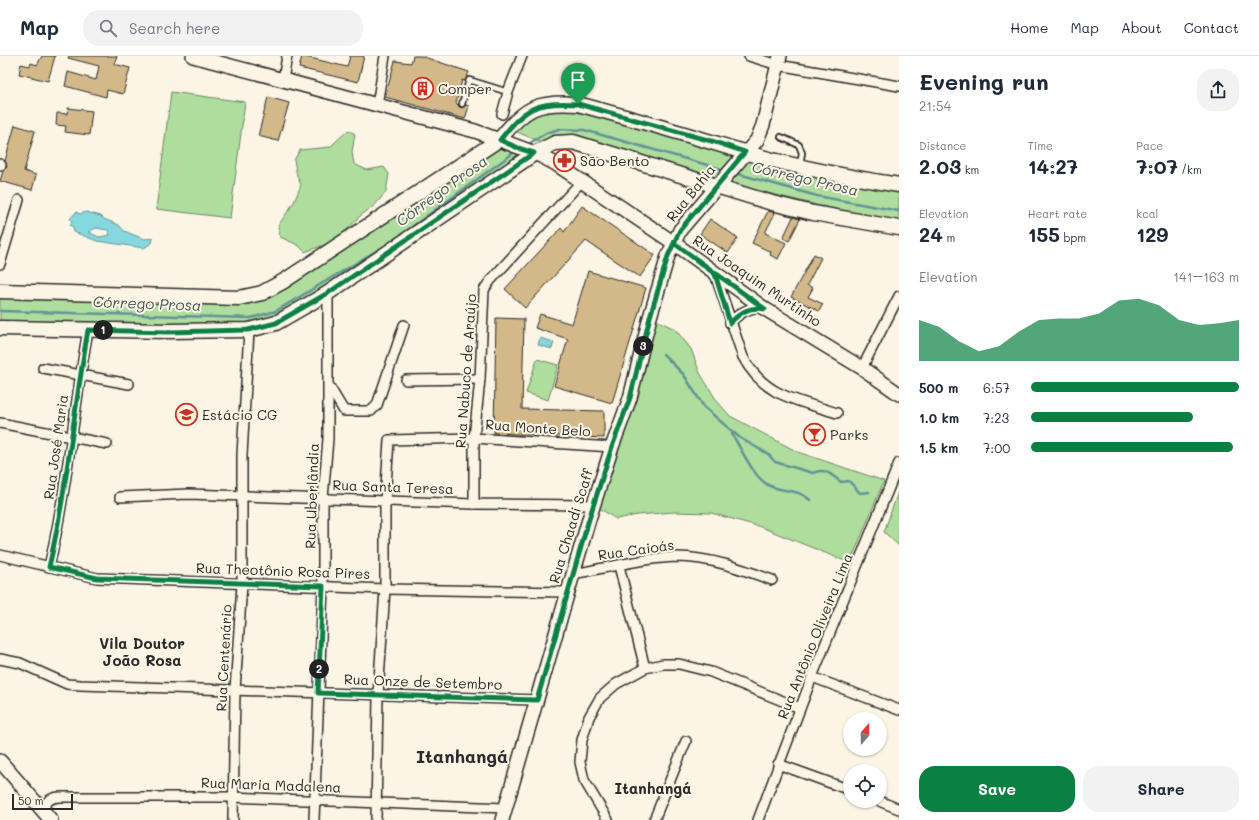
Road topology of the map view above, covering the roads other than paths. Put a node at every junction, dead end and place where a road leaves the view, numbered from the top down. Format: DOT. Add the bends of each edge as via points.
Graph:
graph roads {
  1 [pos="193,56"];
  2 [pos="288,56"];
  3 [pos="385,56"];
  4 [pos="522,56"];
  5 [pos="749,56"];
  6 [pos="779,60"];
  7 [pos="283,80"];
  8 [pos="899,86"];
  9 [pos="508,92"];
  10 [pos="462,104"];
  11 [pos="377,105"];
  12 [pos="502,114"];
  13 [pos="781,137"];
  14 [pos="502,140"];
  15 [pos="530,151"];
  16 [pos="743,154"];
  17 [pos="800,166"];
  18 [pos="581,182"];
  19 [pos="719,183"];
  20 [pos="899,185"];
  21 [pos="19,200"];
  22 [pos="899,228"];
  23 [pos="674,243"];
  24 [pos="0,264"];
  25 [pos="715,274"];
  26 [pos="0,291"];
  27 [pos="328,293"];
  28 [pos="899,296"];
  29 [pos="765,309"];
  30 [pos="730,323"];
  31 [pos="404,325"];
  32 [pos="0,328"];
  33 [pos="88,330"];
  34 [pos="248,330"];
  35 [pos="43,368"];
  36 [pos="862,368"];
  37 [pos="80,375"];
  38 [pos="480,379"];
  39 [pos="406,380"];
  40 [pos="129,384"];
  41 [pos="328,385"];
  42 [pos="899,394"];
  43 [pos="837,413"];
  44 [pos="0,423"];
  45 [pos="71,436"];
  46 [pos="474,438"];
  47 [pos="107,444"];
  48 [pos="612,447"];
  49 [pos="899,463"];
  50 [pos="242,496"];
  51 [pos="120,497"];
  52 [pos="323,498"];
  53 [pos="385,501"];
  54 [pos="474,504"];
  55 [pos="594,505"];
  56 [pos="0,554"];
  57 [pos="619,566"];
  58 [pos="49,567"];
  59 [pos="573,574"];
  60 [pos="772,580"];
  61 [pos="242,584"];
  62 [pos="323,586"];
  63 [pos="385,589"];
  64 [pos="568,592"];
  65 [pos="0,660"];
  66 [pos="645,668"];
  67 [pos="812,677"];
  68 [pos="236,690"];
  69 [pos="318,693"];
  70 [pos="378,695"];
  71 [pos="537,700"];
  72 [pos="800,708"];
  73 [pos="899,710"];
  74 [pos="686,740"];
  75 [pos="0,761"];
  76 [pos="778,764"];
  77 [pos="843,787"];
  78 [pos="232,797"];
  79 [pos="314,800"];
  80 [pos="376,802"];
  81 [pos="887,804"];
  82 [pos="899,809"];
  83 [pos="504,814"];
  84 [pos="44,817"];
  85 [pos="233,820"];
  86 [pos="314,820"];
  87 [pos="376,820"];
  88 [pos="608,820"];
  89 [pos="654,820"];
  90 [pos="758,820"];
  1 -- 7 [label="street, Rua Joaquim Murtinho"];
  2 -- 7 [label="street"];
  3 -- 11 [label="street"];
  4 -- 9 [label="street"];
  5 -- 6 [label="street"];
  6 -- 8 [label="street"];
  6 -- 16 [label="street, Rua Bahia" via="763,125 757,140"];
  7 -- 11 [label="street, Rua Joaquim Murtinho"];
  9 -- 10 [label="lane" via="469,80"];
  9 -- 12 [label="street"];
  11 -- 14 [label="street, Rua Joaquim Murtinho" via="457,124"];
  13 -- 17 [label="lane" via="799,145 802,153"];
  14 -- 15 [label="street, Rua Joaquim Murtinho"];
  14 -- 16 [label="main road" via="522,114 542,104 558,102 578,104 715,142"];
  14 -- 26 [label="main road" via="262,293 239,298"];
  15 -- 18 [label="street, Rua Joaquim Murtinho" via="556,164"];
  15 -- 19 [label="main road" via="555,143 573,142"];
  15 -- 27 [label="main road"];
  16 -- 17 [label="main road"];
  16 -- 19 [label="street, Rua Bahia"];
  17 -- 20 [label="main road"];
  18 -- 23 [label="street, Rua Joaquim Murtinho"];
  18 -- 38 [label="street, Rua Nabuco de Araújo" via="484,290"];
  19 -- 22 [label="main road" via="814,213"];
  19 -- 23 [label="street, Rua Bahia" via="680,230"];
  21 -- 24 [label="street"];
  23 -- 25 [label="street, Rua Joaquim Murtinho"];
  23 -- 48 [label="street, Rua Chaadi Scaff" via="650,317 630,398"];
  25 -- 29 [label="street, Rua Joaquim Murtinho"];
  25 -- 30 [label="street"];
  27 -- 34 [label="main road" via="276,323"];
  27 -- 41 [label="street, Rua Uberlândia"];
  28 -- 36 [label="street"];
  29 -- 30 [label="street" via="745,310"];
  29 -- 36 [label="street, Rua Joaquim Murtinho"];
  30 -- 43 [label="street" via="749,370 759,382 771,390"];
  31 -- 41 [label="street" via="374,409 344,411"];
  32 -- 33 [label="main road"];
  33 -- 34 [label="main road"];
  33 -- 37 [label="street, Rua José Maria"];
  34 -- 50 [label="street, Rua Centenário"];
  35 -- 37 [label="street"];
  36 -- 42 [label="street, Rua Joaquim Murtinho"];
  37 -- 40 [label="street"];
  37 -- 45 [label="street, Rua José Maria"];
  38 -- 39 [label="street"];
  38 -- 46 [label="street, Rua Nabuco de Araújo"];
  41 -- 52 [label="street, Rua Uberlândia" via="328,439"];
  44 -- 45 [label="street"];
  45 -- 47 [label="street"];
  45 -- 58 [label="street, Rua José Maria" via="60,518"];
  46 -- 48 [label="street, Rua Monte Belo"];
  46 -- 53 [label="street, Rua Monte Belo" via="389,440"];
  46 -- 54 [label="street, Rua Nabuco de Araújo"];
  48 -- 55 [label="street, Rua Chaadi Scaff"];
  49 -- 67 [label="street, Rua Antônio Oliveira Lima"];
  50 -- 51 [label="street, Rua Santa Teresa" via="188,494"];
  50 -- 52 [label="street, Rua Santa Teresa"];
  50 -- 61 [label="street, Rua Centenário"];
  52 -- 53 [label="street, Rua Santa Teresa"];
  52 -- 62 [label="street, Rua Uberlândia"];
  53 -- 54 [label="street, Rua Santa Teresa"];
  53 -- 63 [label="street"];
  54 -- 55 [label="street, Rua Santa Teresa"];
  55 -- 59 [label="street, Rua Chaadi Scaff"];
  56 -- 58 [label="street, Rua Theotônio Rosa Pires"];
  57 -- 59 [label="street, Rua Caioás"];
  57 -- 60 [label="street, Rua Caioás" via="678,557 707,560"];
  57 -- 66 [label="street"];
  58 -- 61 [label="street, Rua Theotônio Rosa Pires" via="97,578"];
  59 -- 64 [label="street, Rua Chaadi Scaff"];
  61 -- 62 [label="street, Rua Theotônio Rosa Pires"];
  61 -- 68 [label="street, Rua Centenário"];
  62 -- 63 [label="street, Rua Theotônio Rosa Pires"];
  62 -- 69 [label="street, Rua Uberlândia"];
  63 -- 64 [label="street, Rua Theotônio Rosa Pires"];
  63 -- 70 [label="street"];
  64 -- 71 [label="street, Rua Chaadi Scaff"];
  65 -- 68 [label="street, Rua Onze de Setembro" via="20,663 67,684"];
  66 -- 72 [label="street" via="663,664 695,666"];
  66 -- 88 [label="street" via="616,684 600,698 582,740 580,762 584,780"];
  67 -- 72 [label="street, Rua Antônio Oliveira Lima"];
  67 -- 73 [label="street"];
  68 -- 69 [label="street, Rua Onze de Setembro"];
  68 -- 78 [label="street, Rua Centenário"];
  69 -- 70 [label="street, Rua Onze de Setembro"];
  69 -- 79 [label="street, Rua Uberlândia"];
  70 -- 71 [label="street, Rua Onze de Setembro"];
  70 -- 80 [label="street"];
  71 -- 83 [label="street, Rua Chaadi Scaff"];
  72 -- 76 [label="street, Rua Antônio Oliveira Lima"];
  74 -- 89 [label="street"];
  75 -- 84 [label="street"];
  76 -- 77 [label="street"];
  76 -- 90 [label="street, Rua Antônio Oliveira Lima"];
  78 -- 79 [label="street, Rua Maria Madalena"];
  78 -- 84 [label="street, Rua Maria Madalena" via="54,797 46,803"];
  78 -- 85 [label="street, Rua Centenário"];
  79 -- 80 [label="street, Rua Maria Madalena"];
  79 -- 86 [label="street, Rua Uberlândia"];
  80 -- 83 [label="street, Rua Maria Madalena"];
  80 -- 87 [label="street"];
  81 -- 82 [label="street"];
}
